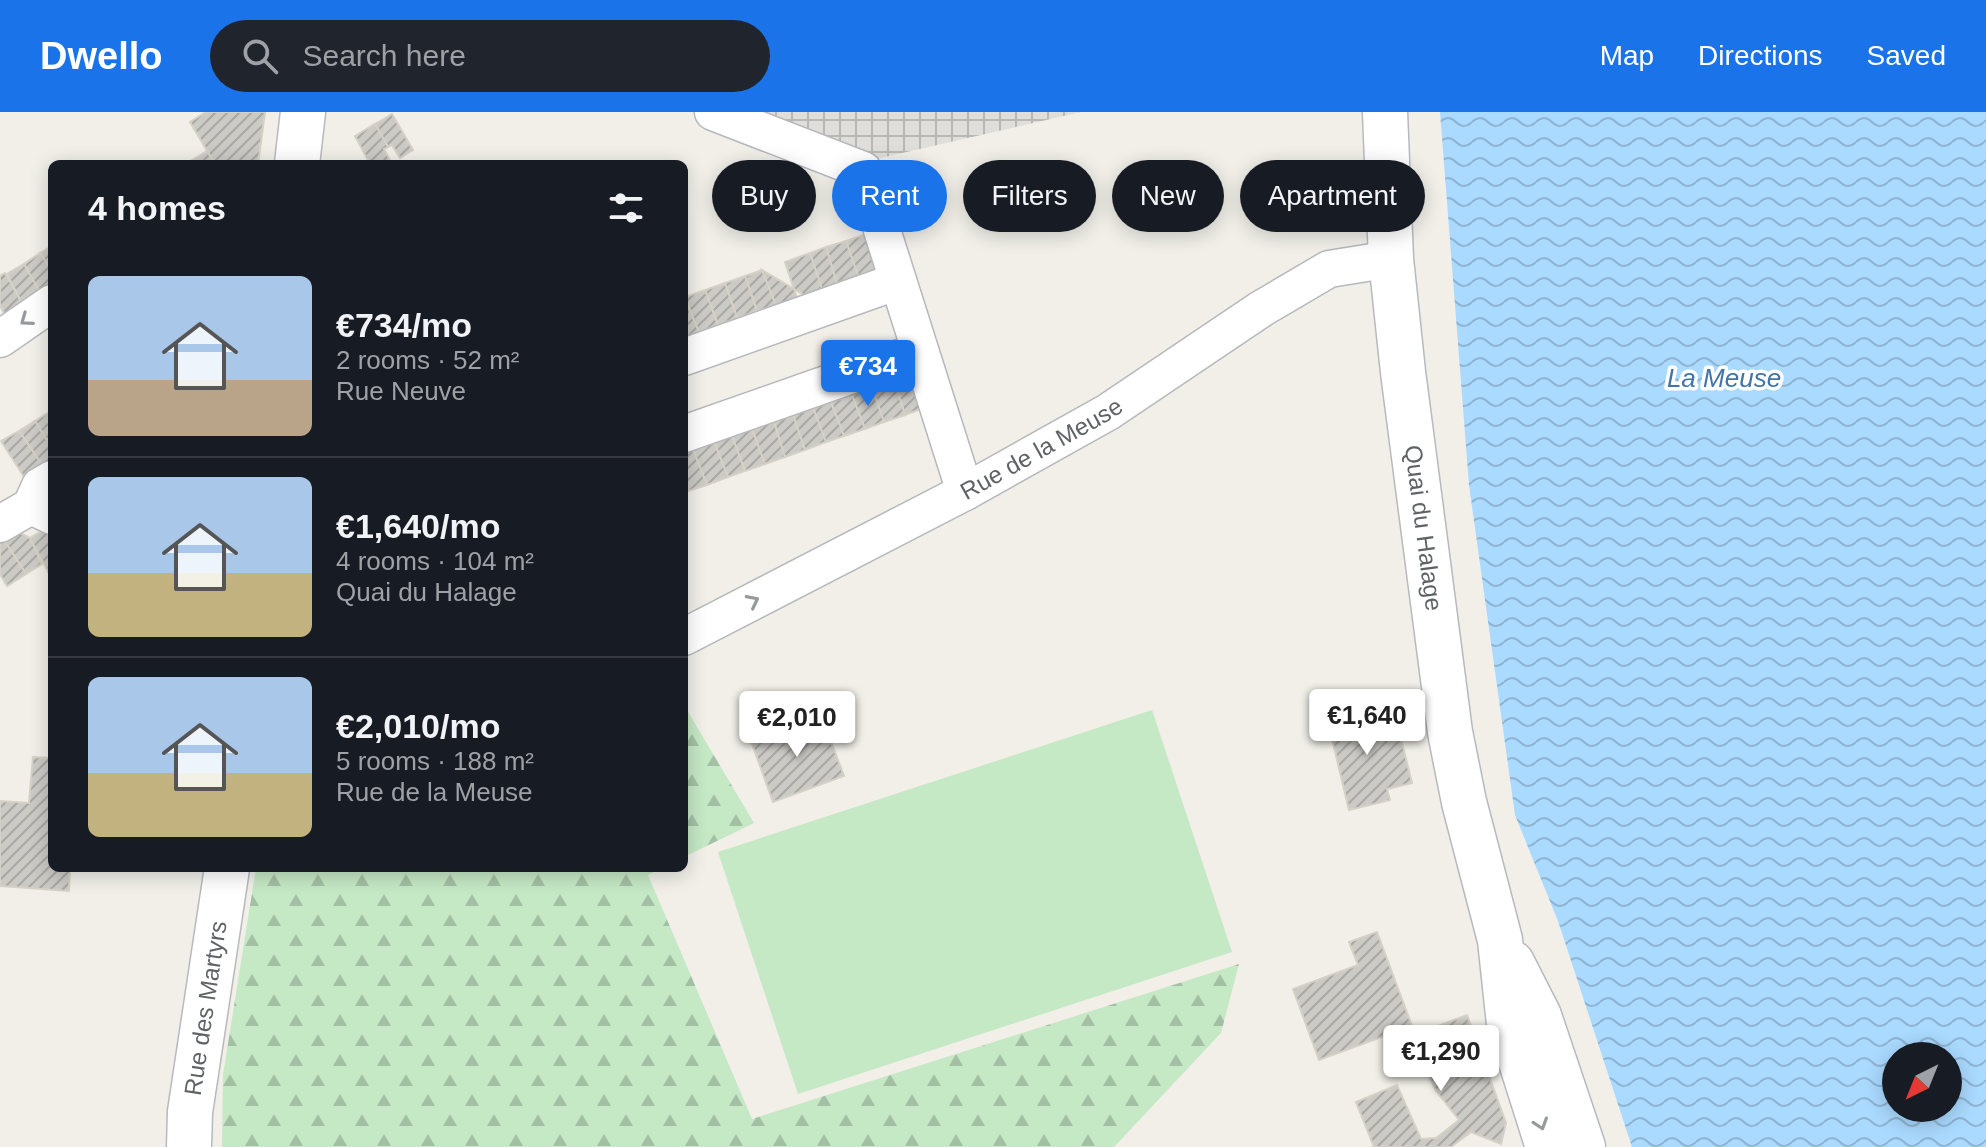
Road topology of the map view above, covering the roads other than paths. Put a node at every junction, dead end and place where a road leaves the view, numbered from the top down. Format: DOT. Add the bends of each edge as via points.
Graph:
graph roads {
  1 [pos="303,112"];
  2 [pos="713,112"];
  3 [pos="1385,112"];
  4 [pos="297,160"];
  5 [pos="1391,259"];
  6 [pos="898,281"];
  7 [pos="48,306"];
  8 [pos="0,339"];
  9 [pos="920,351"];
  10 [pos="688,356"];
  11 [pos="688,433"];
  12 [pos="965,492"];
  13 [pos="45,500"];
  14 [pos="0,524"];
  15 [pos="688,635"];
  16 [pos="226,872"];
  17 [pos="1500,940"];
  18 [pos="189,1147"];
  19 [pos="1548,1147"];
  20 [pos="1583,1147"];
  1 -- 4 [label="main road"];
  2 -- 6 [label="street" via="863,170"];
  3 -- 5 [label="main road, Quai du Halage"];
  5 -- 12 [label="street, Rue de la Meuse" via="1329,269 1108,412"];
  5 -- 17 [label="main road, Quai du Halage" via="1450,732"];
  6 -- 9 [label="street"];
  6 -- 10 [label="street"];
  7 -- 8 [label="street, one-way"];
  9 -- 11 [label="street"];
  9 -- 12 [label="street"];
  15 -- 12 [label="street, Rue de la Meuse, one-way"];
  13 -- 14 [label="street"];
  16 -- 18 [label="main road, Rue des Martyrs"];
  17 -- 19 [label="main road, Quai du Halage, one-way" via="1509,1024"];
  17 -- 20 [label="main road, Quai du Halage" via="1539,1016"];
}
